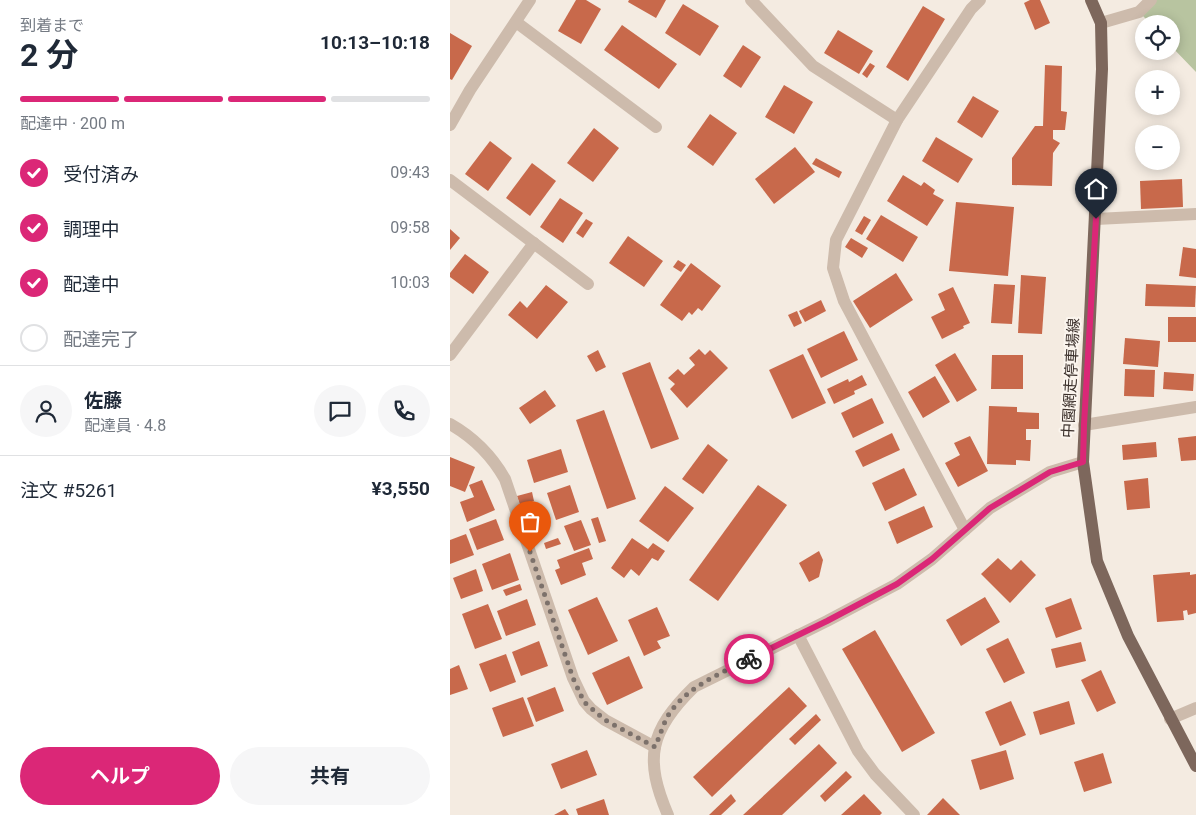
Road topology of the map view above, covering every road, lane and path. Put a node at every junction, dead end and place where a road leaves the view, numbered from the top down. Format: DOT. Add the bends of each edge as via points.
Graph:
graph roads {
  1 [pos="530,0"];
  2 [pos="751,0"];
  3 [pos="980,0"];
  4 [pos="1091,0"];
  5 [pos="1150,0"];
  6 [pos="516,22"];
  7 [pos="1101,24"];
  8 [pos="897,120"];
  9 [pos="450,125"];
  10 [pos="656,127"];
  11 [pos="450,180"];
  12 [pos="1196,214"];
  13 [pos="1096,219"];
  14 [pos="534,243"];
  15 [pos="588,284"];
  16 [pos="450,355"];
  17 [pos="1196,407"];
  18 [pos="450,424"];
  19 [pos="1084,425"];
  20 [pos="1083,462"];
  21 [pos="965,530"];
  22 [pos="798,636"];
  23 [pos="1196,708"];
  24 [pos="1170,719"];
  25 [pos="655,747"];
  26 [pos="1196,766"];
  27 [pos="668,815"];
  28 [pos="914,815"];
  1 -- 6 [label="street"];
  2 -- 8 [label="street" via="813,66"];
  3 -- 8 [label="street"];
  4 -- 7 [label="main road, 中園網走停車場線"];
  5 -- 7 [label="street" via="1139,12"];
  6 -- 9 [label="street"];
  6 -- 10 [label="street"];
  7 -- 13 [label="main road, 中園網走停車場線"];
  8 -- 21 [label="street" via="836,240 833,268 844,301"];
  11 -- 14 [label="street"];
  12 -- 13 [label="street"];
  13 -- 19 [label="main road, 中園網走停車場線"];
  14 -- 15 [label="street"];
  14 -- 16 [label="street"];
  17 -- 19 [label="street"];
  18 -- 25 [label="street" via="484,450 505,479 584,702 605,720"];
  19 -- 20 [label="main road, 中園網走停車場線"];
  20 -- 21 [label="street" via="1042,476 990,508"];
  20 -- 24 [label="main road, 中園網走停車場線" via="1097,561 1128,636"];
  21 -- 22 [label="street" via="897,584"];
  22 -- 25 [label="street" via="694,688 669,715"];
  22 -- 28 [label="street" via="858,751"];
  23 -- 24 [label="street"];
  24 -- 26 [label="main road, 中園網走停車場線"];
  25 -- 27 [label="street" via="656,784"];
}
